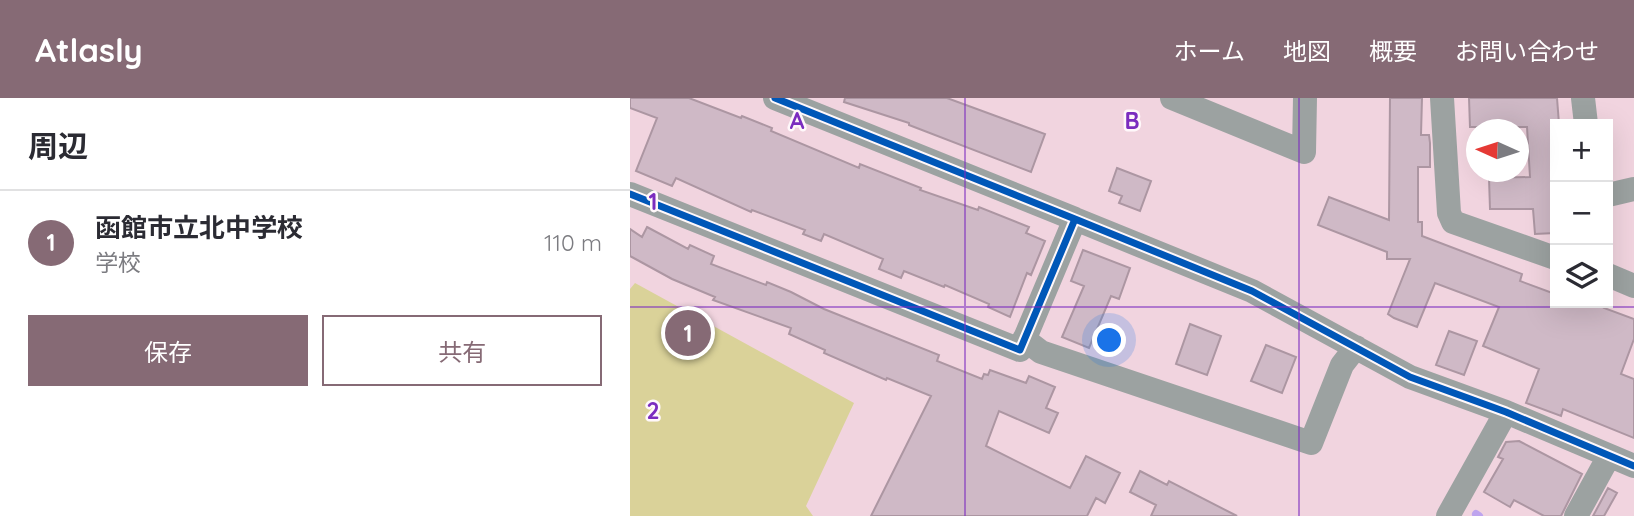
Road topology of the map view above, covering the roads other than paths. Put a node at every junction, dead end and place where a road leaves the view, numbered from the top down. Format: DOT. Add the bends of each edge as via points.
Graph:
graph roads {
  1 [pos="775,98"];
  2 [pos="1172,98"];
  3 [pos="1305,98"];
  4 [pos="1442,98"];
  5 [pos="1583,98"];
  6 [pos="1585,119"];
  7 [pos="1634,189"];
  8 [pos="630,194"];
  9 [pos="1613,194"];
  10 [pos="1075,219"];
  11 [pos="1550,256"];
  12 [pos="1613,277"];
  13 [pos="1634,286"];
  14 [pos="1024,340"];
  15 [pos="1356,347"];
  16 [pos="1506,412"];
  17 [pos="1609,456"];
  18 [pos="1634,466"];
  19 [pos="1448,516"];
  20 [pos="1576,516"];
  1 -- 10 [label="street"];
  2 -- 3 [label="street" via="1304,152"];
  4 -- 11 [label="street" via="1453,222"];
  5 -- 6 [label="street"];
  7 -- 9 [label="street"];
  8 -- 14 [label="street" via="1020,350"];
  10 -- 14 [label="street"];
  10 -- 15 [label="street" via="1252,291"];
  12 -- 13 [label="street"];
  14 -- 15 [label="street" via="1041,352 1311,443 1342,365"];
  15 -- 16 [label="street" via="1410,377"];
  16 -- 17 [label="street"];
  16 -- 19 [label="street"];
  17 -- 18 [label="street"];
  17 -- 20 [label="street"];
}
